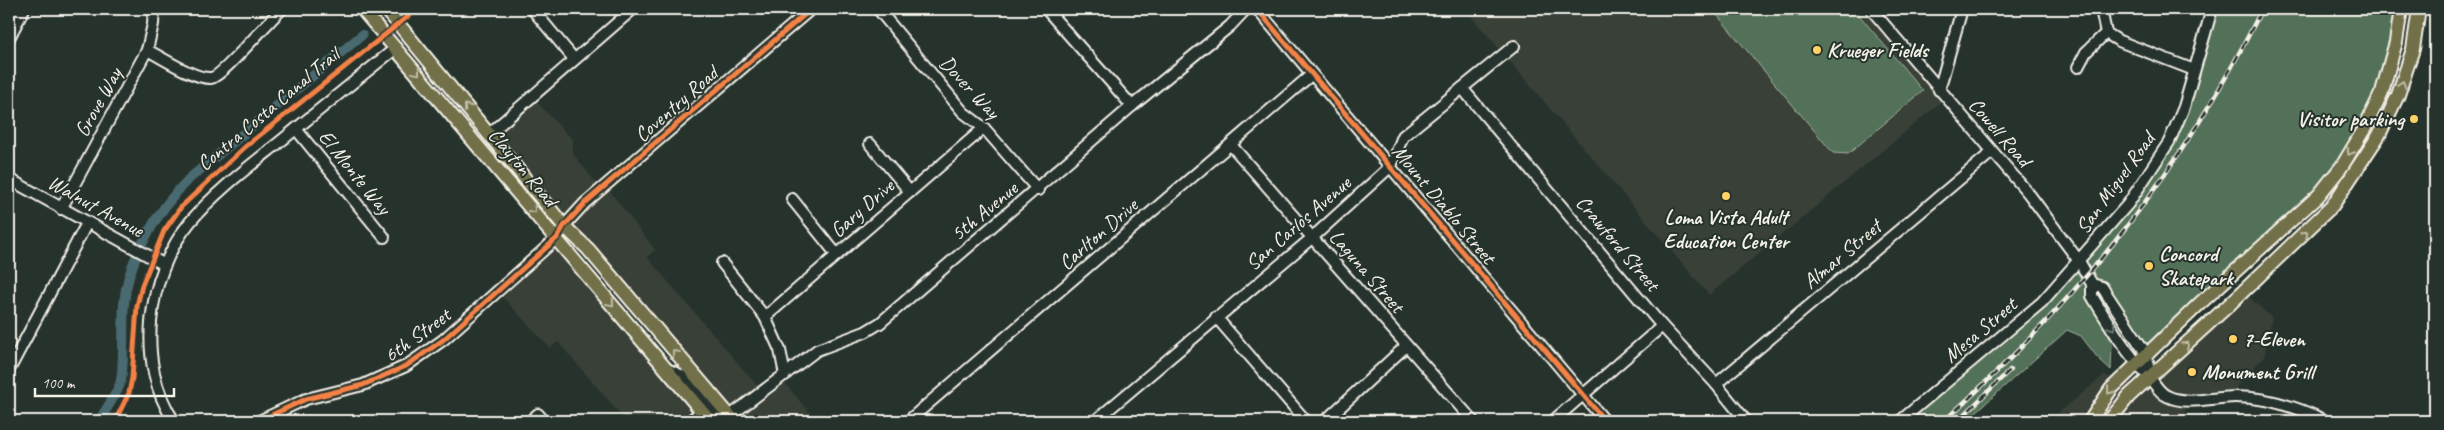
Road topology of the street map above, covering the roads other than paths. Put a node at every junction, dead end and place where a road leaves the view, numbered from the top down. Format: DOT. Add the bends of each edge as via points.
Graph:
graph roads {
  1 [pos="24,9"];
  2 [pos="154,9"];
  3 [pos="282,9"];
  4 [pos="386,9"];
  5 [pos="634,9"];
  6 [pos="811,9"];
  7 [pos="878,9"];
  8 [pos="1046,9"];
  9 [pos="1246,9"];
  10 [pos="1257,9"];
  11 [pos="1871,9"];
  12 [pos="1962,9"];
  13 [pos="2101,9"];
  14 [pos="2212,9"];
  15 [pos="2401,9"];
  16 [pos="2419,9"];
  17 [pos="364,10"];
  18 [pos="534,11"];
  19 [pos="2106,33"];
  20 [pos="9,38"];
  21 [pos="1514,46"];
  22 [pos="396,48"];
  23 [pos="147,50"];
  24 [pos="574,59"];
  25 [pos="2078,67"];
  26 [pos="2194,70"];
  27 [pos="1311,75"];
  28 [pos="1462,88"];
  29 [pos="1939,90"];
  30 [pos="1132,106"];
  31 [pos="984,128"];
  32 [pos="296,129"];
  33 [pos="489,134"];
  34 [pos="870,144"];
  35 [pos="1231,144"];
  36 [pos="1992,152"];
  37 [pos="1391,166"];
  38 [pos="9,179"];
  39 [pos="1038,190"];
  40 [pos="910,192"];
  41 [pos="792,199"];
  42 [pos="61,209"];
  43 [pos="87,223"];
  44 [pos="564,226"];
  45 [pos="384,237"];
  46 [pos="1313,237"];
  47 [pos="557,238"];
  48 [pos="837,255"];
  49 [pos="2079,261"];
  50 [pos="722,264"];
  51 [pos="165,265"];
  52 [pos="2092,284"];
  53 [pos="765,317"];
  54 [pos="1216,317"];
  55 [pos="1662,326"];
  56 [pos="1406,346"];
  57 [pos="2147,355"];
  58 [pos="2136,364"];
  59 [pos="665,367"];
  60 [pos="9,370"];
  61 [pos="785,375"];
  62 [pos="2150,378"];
  63 [pos="1716,384"];
  64 [pos="1584,395"];
  65 [pos="702,411"];
  66 [pos="1102,419"];
  67 [pos="731,420"];
  68 [pos="174,421"];
  69 [pos="259,421"];
  70 [pos="530,421"];
  71 [pos="544,421"];
  72 [pos="690,421"];
  73 [pos="710,421"];
  74 [pos="908,421"];
  75 [pos="1306,421"];
  76 [pos="1325,421"];
  77 [pos="1474,421"];
  78 [pos="1553,421"];
  79 [pos="1605,421"];
  80 [pos="1746,421"];
  81 [pos="1900,421"];
  82 [pos="2090,421"];
  83 [pos="2109,421"];
  84 [pos="2326,421"];
  1 -- 20 [label="street"];
  2 -- 23 [label="street, Grove Way"];
  3 -- 23 [label="street" via="222,73 212,78 200,77"];
  33 -- 4 [label="main road, Clayton Road, one-way"];
  5 -- 24 [label="street"];
  6 -- 44 [label="street, Coventry Road" via="591,198"];
  7 -- 31 [label="street, Dover Way" via="963,112"];
  8 -- 30 [label="street"];
  9 -- 30 [label="street, 5th Avenue" via="1230,26"];
  10 -- 27 [label="street, Mount Diablo Street"];
  11 -- 29 [label="street, Cowell Road"];
  12 -- 29 [label="street"];
  13 -- 19 [label="street"];
  14 -- 26 [label="street, San Miguel Road"];
  15 -- 57 [label="main road, one-way" via="2382,92 2364,131 2342,166 2318,196"];
  62 -- 16 [label="main road, one-way" via="2306,233 2336,200 2379,135 2398,95 2413,49"];
  17 -- 22 [label="main road, Clayton Road"];
  18 -- 24 [label="street"];
  19 -- 25 [label="street" via="2086,52"];
  19 -- 26 [label="street"];
  21 -- 28 [label="street, San Carlos Avenue"];
  22 -- 32 [label="street"];
  22 -- 47 [label="main road, Clayton Road, one-way"];
  23 -- 42 [label="street, Grove Way"];
  24 -- 33 [label="street"];
  26 -- 49 [label="street, San Miguel Road" via="2184,108 2169,142 2128,204"];
  27 -- 35 [label="street, Carlton Drive"];
  27 -- 37 [label="street, Mount Diablo Street"];
  28 -- 37 [label="street, San Carlos Avenue" via="1403,136"];
  28 -- 55 [label="street, Crawford Street"];
  29 -- 36 [label="street, Cowell Road"];
  30 -- 39 [label="street, 5th Avenue"];
  31 -- 39 [label="street, Dover Way"];
  31 -- 40 [label="street, Gary Drive"];
  32 -- 45 [label="street, El Monte Way"];
  32 -- 51 [label="street" via="205,206 177,241"];
  33 -- 44 [label="main road, Clayton Road"];
  34 -- 40 [label="street"];
  35 -- 46 [label="street, Laguna Street"];
  35 -- 74 [label="street, Carlton Drive"];
  36 -- 49 [label="street, Cowell Road" via="2029,194"];
  36 -- 63 [label="street, Almar Street"];
  37 -- 46 [label="street, San Carlos Avenue"];
  37 -- 64 [label="street, Mount Diablo Street"];
  38 -- 42 [label="street, Walnut Avenue"];
  39 -- 61 [label="street, 5th Avenue" via="880,323 817,350"];
  40 -- 48 [label="street, Gary Drive"];
  41 -- 48 [label="street"];
  42 -- 43 [label="street, Walnut Avenue"];
  43 -- 51 [label="street, Walnut Avenue"];
  43 -- 60 [label="street"];
  44 -- 47 [label="street, 6th Street"];
  67 -- 44 [label="main road, Clayton Road, one-way" via="588,249"];
  46 -- 54 [label="street, San Carlos Avenue"];
  46 -- 56 [label="street, Laguna Street"];
  47 -- 59 [label="main road, Clayton Road, one-way"];
  47 -- 69 [label="street, 6th Street" via="443,340 406,366 363,385 310,398"];
  48 -- 53 [label="street, Gary Drive"];
  49 -- 52 [label="street, Cowell Road"];
  49 -- 81 [label="street, Mesa Street" via="2042,302"];
  50 -- 53 [label="street"];
  51 -- 68 [label="street" via="155,299 150,345 155,378"];
  52 -- 57 [label="street, Cowell Road" via="2102,287"];
  52 -- 58 [label="street, Cowell Road, one-way" via="2092,296"];
  53 -- 61 [label="street" via="780,350"];
  54 -- 66 [label="street, San Carlos Avenue"];
  54 -- 75 [label="street"];
  55 -- 63 [label="street, Crawford Street"];
  55 -- 64 [label="street"];
  56 -- 76 [label="street"];
  56 -- 77 [label="street, Laguna Street"];
  57 -- 58 [label="main road"];
  57 -- 62 [label="street, Cowell Road"];
  58 -- 62 [label="street, Cowell Road"];
  58 -- 82 [label="main road, one-way" via="2111,389"];
  59 -- 65 [label="main road, Clayton Road"];
  59 -- 67 [label="street" via="685,377 715,413"];
  61 -- 67 [label="street, 5th Avenue"];
  62 -- 83 [label="main road" via="2129,396"];
  62 -- 84 [label="street" via="2167,396 2188,400 2259,398 2285,404"];
  63 -- 80 [label="street, Crawford Street"];
  64 -- 78 [label="street"];
  64 -- 79 [label="street, Mount Diablo Street"];
  65 -- 72 [label="street"];
  65 -- 73 [label="main road, Clayton Road"];
  70 -- 71 [label="street" via="538,414"];
}
